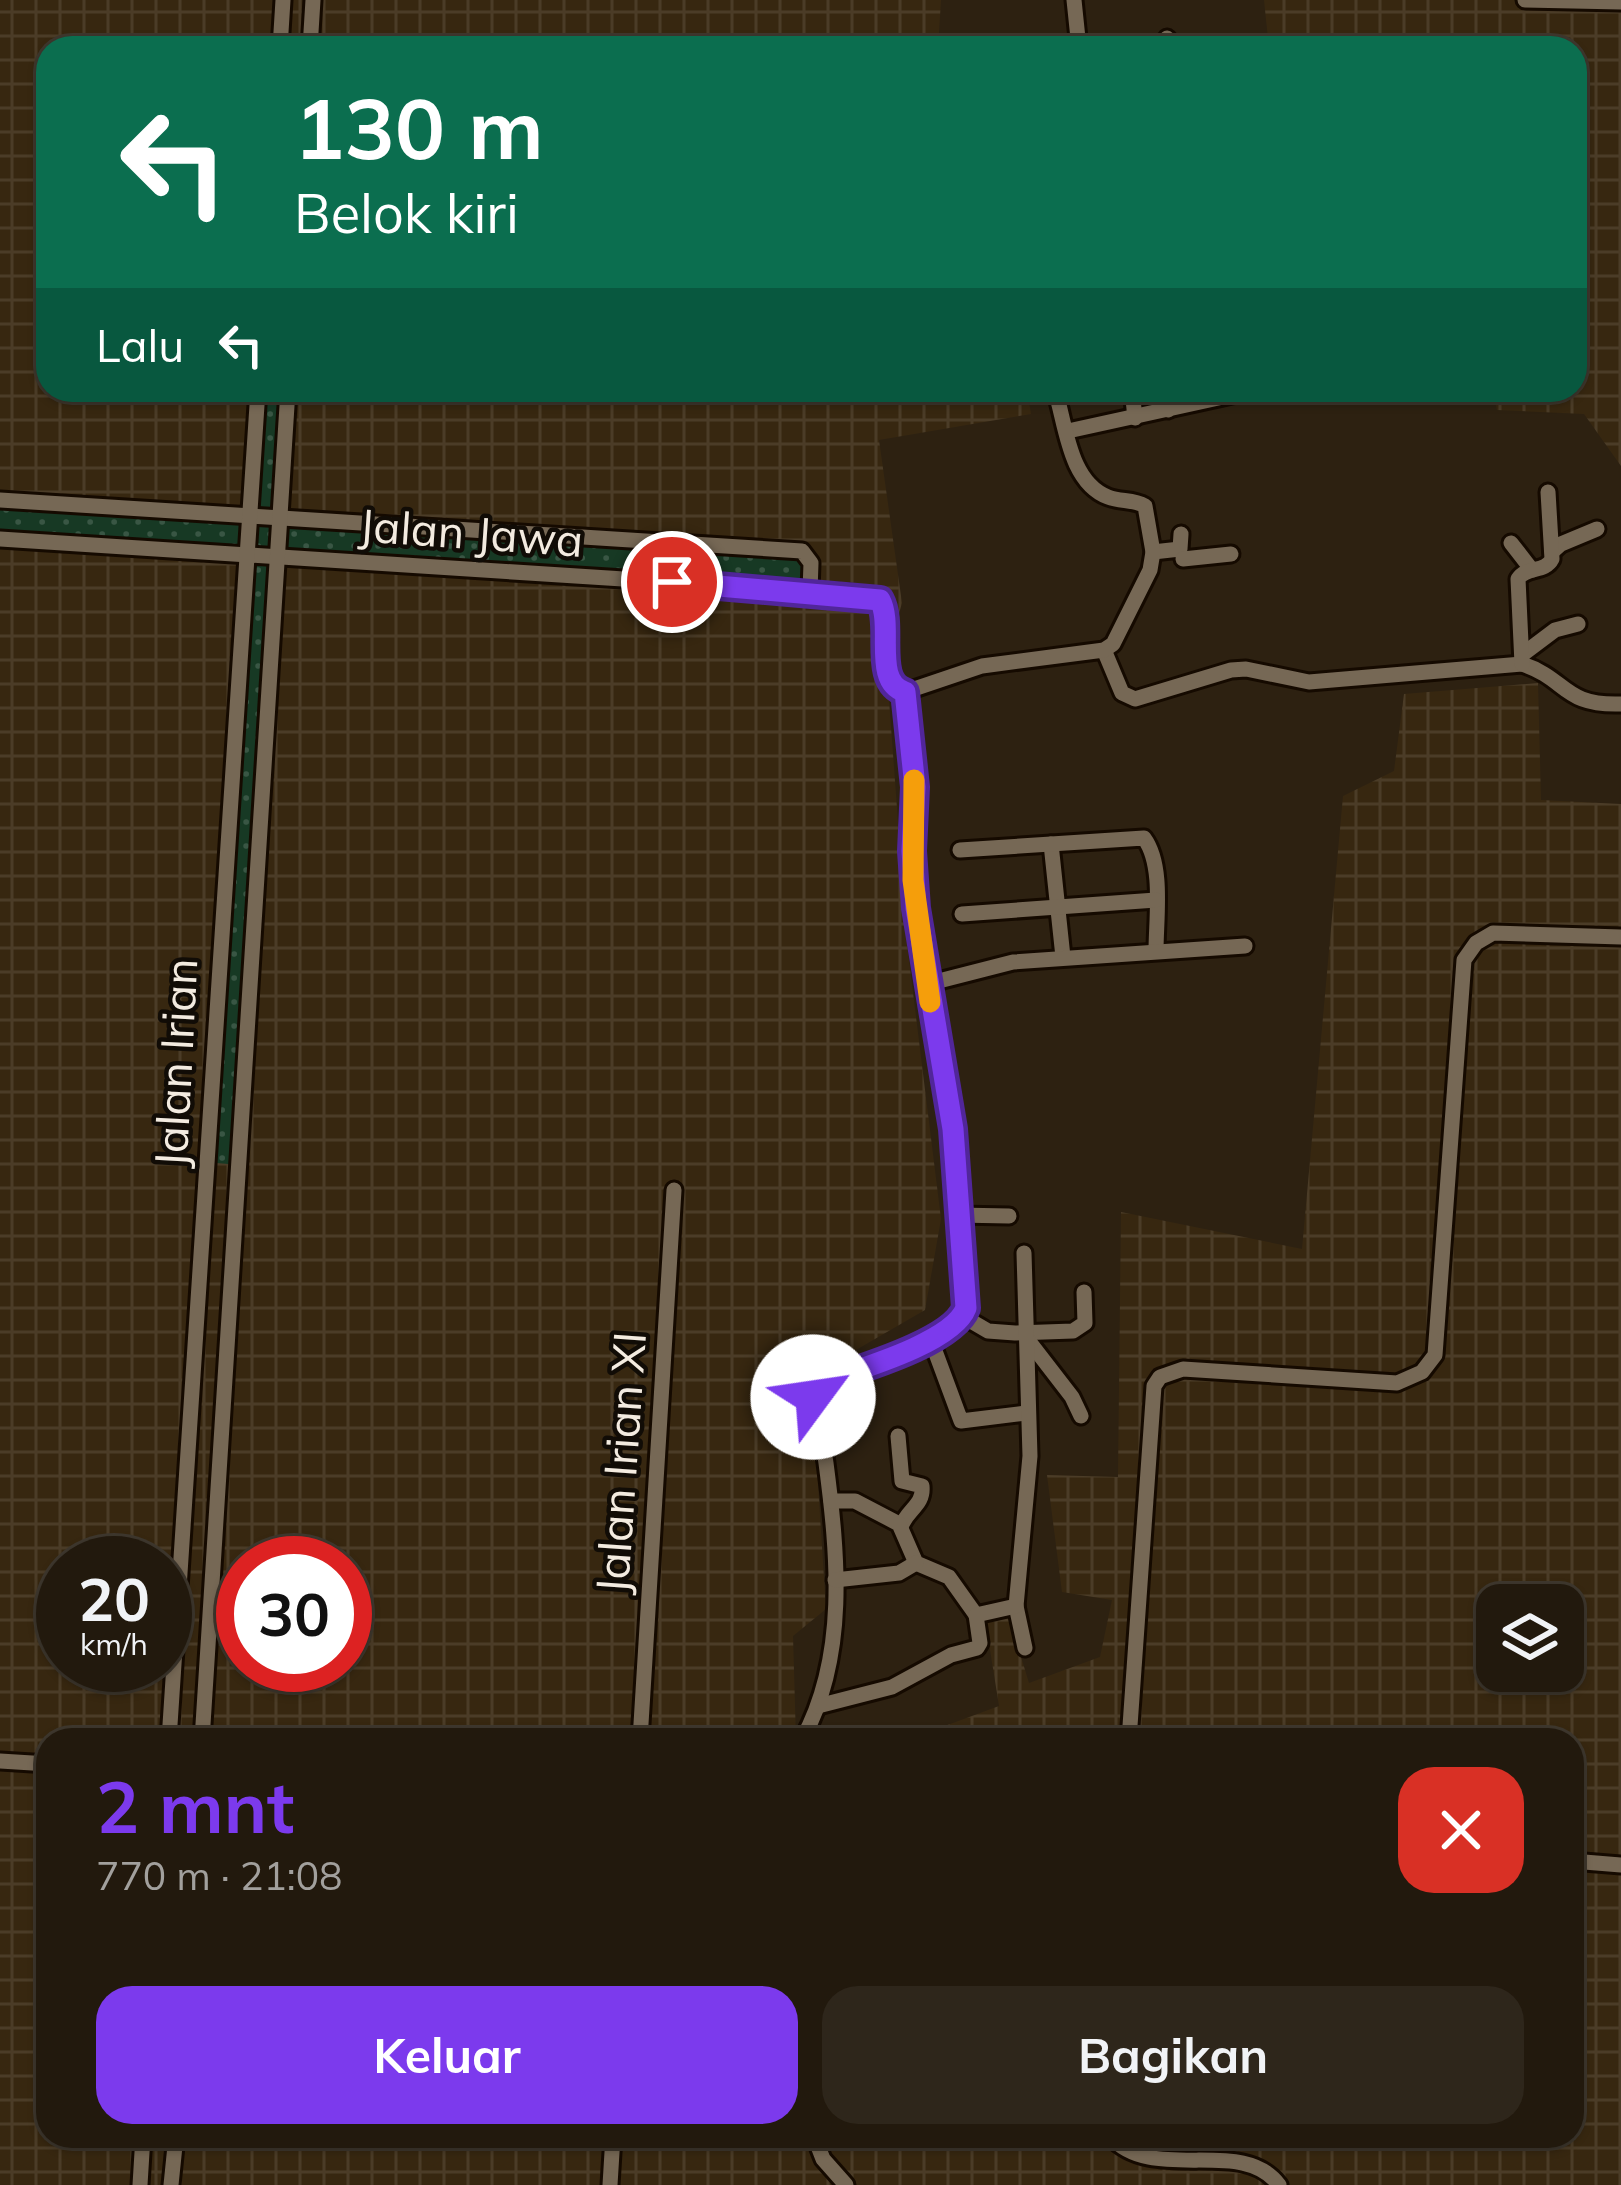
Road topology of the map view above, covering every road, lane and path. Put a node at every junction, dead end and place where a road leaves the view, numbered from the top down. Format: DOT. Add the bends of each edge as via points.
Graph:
graph roads {
  1 [pos="283,0"];
  2 [pos="313,0"];
  3 [pos="1074,0"];
  4 [pos="1525,0"];
  5 [pos="1621,2"];
  6 [pos="281,36"];
  7 [pos="311,36"];
  8 [pos="1078,36"];
  9 [pos="257,402"];
  10 [pos="287,402"];
  11 [pos="1058,402"];
  12 [pos="1133,402"];
  13 [pos="1167,402"];
  14 [pos="1203,402"];
  15 [pos="1168,410"];
  16 [pos="1135,418"];
  17 [pos="1068,431"];
  18 [pos="1548,491"];
  19 [pos="0,500"];
  20 [pos="249,517"];
  21 [pos="280,519"];
  22 [pos="1597,529"];
  23 [pos="0,539"];
  24 [pos="1511,542"];
  25 [pos="1153,552"];
  26 [pos="1552,552"];
  27 [pos="1231,554"];
  28 [pos="246,556"];
  29 [pos="278,557"];
  30 [pos="1532,570"];
  31 [pos="810,591"];
  32 [pos="1577,624"];
  33 [pos="1104,650"];
  34 [pos="1522,659"];
  35 [pos="905,692"];
  36 [pos="1621,704"];
  37 [pos="1051,844"];
  38 [pos="960,850"];
  39 [pos="1156,900"];
  40 [pos="1057,906"];
  41 [pos="962,914"];
  42 [pos="1621,937"];
  43 [pos="1245,946"];
  44 [pos="1156,951"];
  45 [pos="1063,958"];
  46 [pos="927,983"];
  47 [pos="206,1162"];
  48 [pos="238,1165"];
  49 [pos="674,1190"];
  50 [pos="957,1215"];
  51 [pos="1009,1216"];
  52 [pos="1024,1253"];
  53 [pos="1084,1292"];
  54 [pos="964,1317"];
  55 [pos="1028,1336"];
  56 [pos="931,1340"];
  57 [pos="1026,1413"];
  58 [pos="1081,1416"];
  59 [pos="898,1436"];
  60 [pos="831,1501"];
  61 [pos="901,1527"];
  62 [pos="916,1564"];
  63 [pos="835,1580"];
  64 [pos="1016,1606"];
  65 [pos="976,1615"];
  66 [pos="1024,1648"];
  67 [pos="818,1706"];
  68 [pos="170,1728"];
  69 [pos="203,1728"];
  70 [pos="641,1728"];
  71 [pos="808,1728"];
  72 [pos="1130,1728"];
  73 [pos="0,1761"];
  74 [pos="36,1763"];
  75 [pos="1584,1862"];
  76 [pos="1621,1864"];
  77 [pos="142,2148"];
  78 [pos="175,2148"];
  79 [pos="612,2148"];
  80 [pos="819,2148"];
  81 [pos="1125,2148"];
  82 [pos="140,2185"];
  83 [pos="171,2185"];
  84 [pos="610,2185"];
  85 [pos="846,2185"];
  86 [pos="1279,2185"];
  1 -- 6 [label="street"];
  2 -- 7 [label="street"];
  3 -- 8 [label="street"];
  4 -- 5 [label="street"];
  9 -- 20 [label="street, Jalan Irian"];
  10 -- 21 [label="street, Jalan Irian"];
  11 -- 17 [label="street"];
  12 -- 16 [label="street"];
  13 -- 15 [label="street"];
  14 -- 15 [label="street"];
  15 -- 16 [label="street"];
  16 -- 17 [label="street"];
  17 -- 25 [label="street" via="1074,463 1088,482 1107,497 1145,506"];
  18 -- 26 [label="street"];
  19 -- 20 [label="street, Jalan Jawa"];
  20 -- 21 [label="street, Jalan Jawa"];
  20 -- 28 [label="street, Jalan Irian"];
  21 -- 29 [label="street, Jalan Irian"];
  21 -- 31 [label="street, Jalan Jawa" via="802,551 811,563"];
  22 -- 26 [label="street"];
  23 -- 28 [label="street, Jalan Jawa"];
  24 -- 30 [label="street"];
  25 -- 27 [label="street"];
  25 -- 33 [label="street" via="1123,632"];
  26 -- 30 [label="street" via="1550,564"];
  28 -- 29 [label="street, Jalan Jawa"];
  28 -- 47 [label="street, Jalan Irian"];
  29 -- 31 [label="street, Jalan Jawa"];
  29 -- 48 [label="street, Jalan Irian"];
  30 -- 34 [label="street" via="1518,579"];
  31 -- 35 [label="street" via="880,600 887,677"];
  32 -- 34 [label="street" via="1552,631"];
  33 -- 34 [label="street" via="1122,693 1135,699 1231,670 1309,682"];
  33 -- 35 [label="street" via="982,666"];
  34 -- 36 [label="street" via="1580,701"];
  35 -- 46 [label="street" via="913,880"];
  37 -- 38 [label="street"];
  37 -- 39 [label="street" via="1144,838"];
  37 -- 40 [label="street"];
  39 -- 40 [label="street"];
  39 -- 44 [label="street"];
  40 -- 41 [label="street"];
  40 -- 45 [label="street"];
  42 -- 72 [label="street" via="1493,933 1464,960 1435,1354 1422,1372 1397,1383 1183,1369 1154,1386"];
  43 -- 44 [label="street"];
  44 -- 45 [label="street"];
  45 -- 46 [label="street"];
  46 -- 50 [label="street" via="953,1129"];
  47 -- 48 [label="street"];
  47 -- 68 [label="street, Jalan Irian"];
  48 -- 69 [label="street, Jalan Irian"];
  49 -- 70 [label="street, Jalan Irian XI"];
  50 -- 51 [label="street"];
  50 -- 54 [label="street"];
  52 -- 55 [label="street"];
  53 -- 55 [label="street" via="1083,1327"];
  54 -- 55 [label="street" via="988,1331"];
  54 -- 56 [label="street"];
  55 -- 57 [label="street"];
  55 -- 58 [label="street"];
  56 -- 57 [label="street" via="961,1420"];
  56 -- 60 [label="street" via="814,1389"];
  57 -- 64 [label="street" via="1029,1476"];
  59 -- 61 [label="street" via="902,1481 922,1486 923,1495"];
  60 -- 61 [label="street" via="855,1501"];
  60 -- 63 [label="street"];
  61 -- 62 [label="street"];
  62 -- 63 [label="street"];
  62 -- 65 [label="street" via="950,1576"];
  63 -- 67 [label="street" via="832,1649"];
  64 -- 65 [label="street"];
  64 -- 66 [label="street"];
  65 -- 67 [label="street" via="977,1648 892,1687"];
  67 -- 71 [label="street"];
  73 -- 74 [label="street"];
  75 -- 76 [label="street"];
  77 -- 82 [label="street"];
  78 -- 83 [label="street"];
  79 -- 84 [label="street"];
  80 -- 85 [label="street"];
  81 -- 86 [label="street" via="1135,2156 1250,2164"];
}
